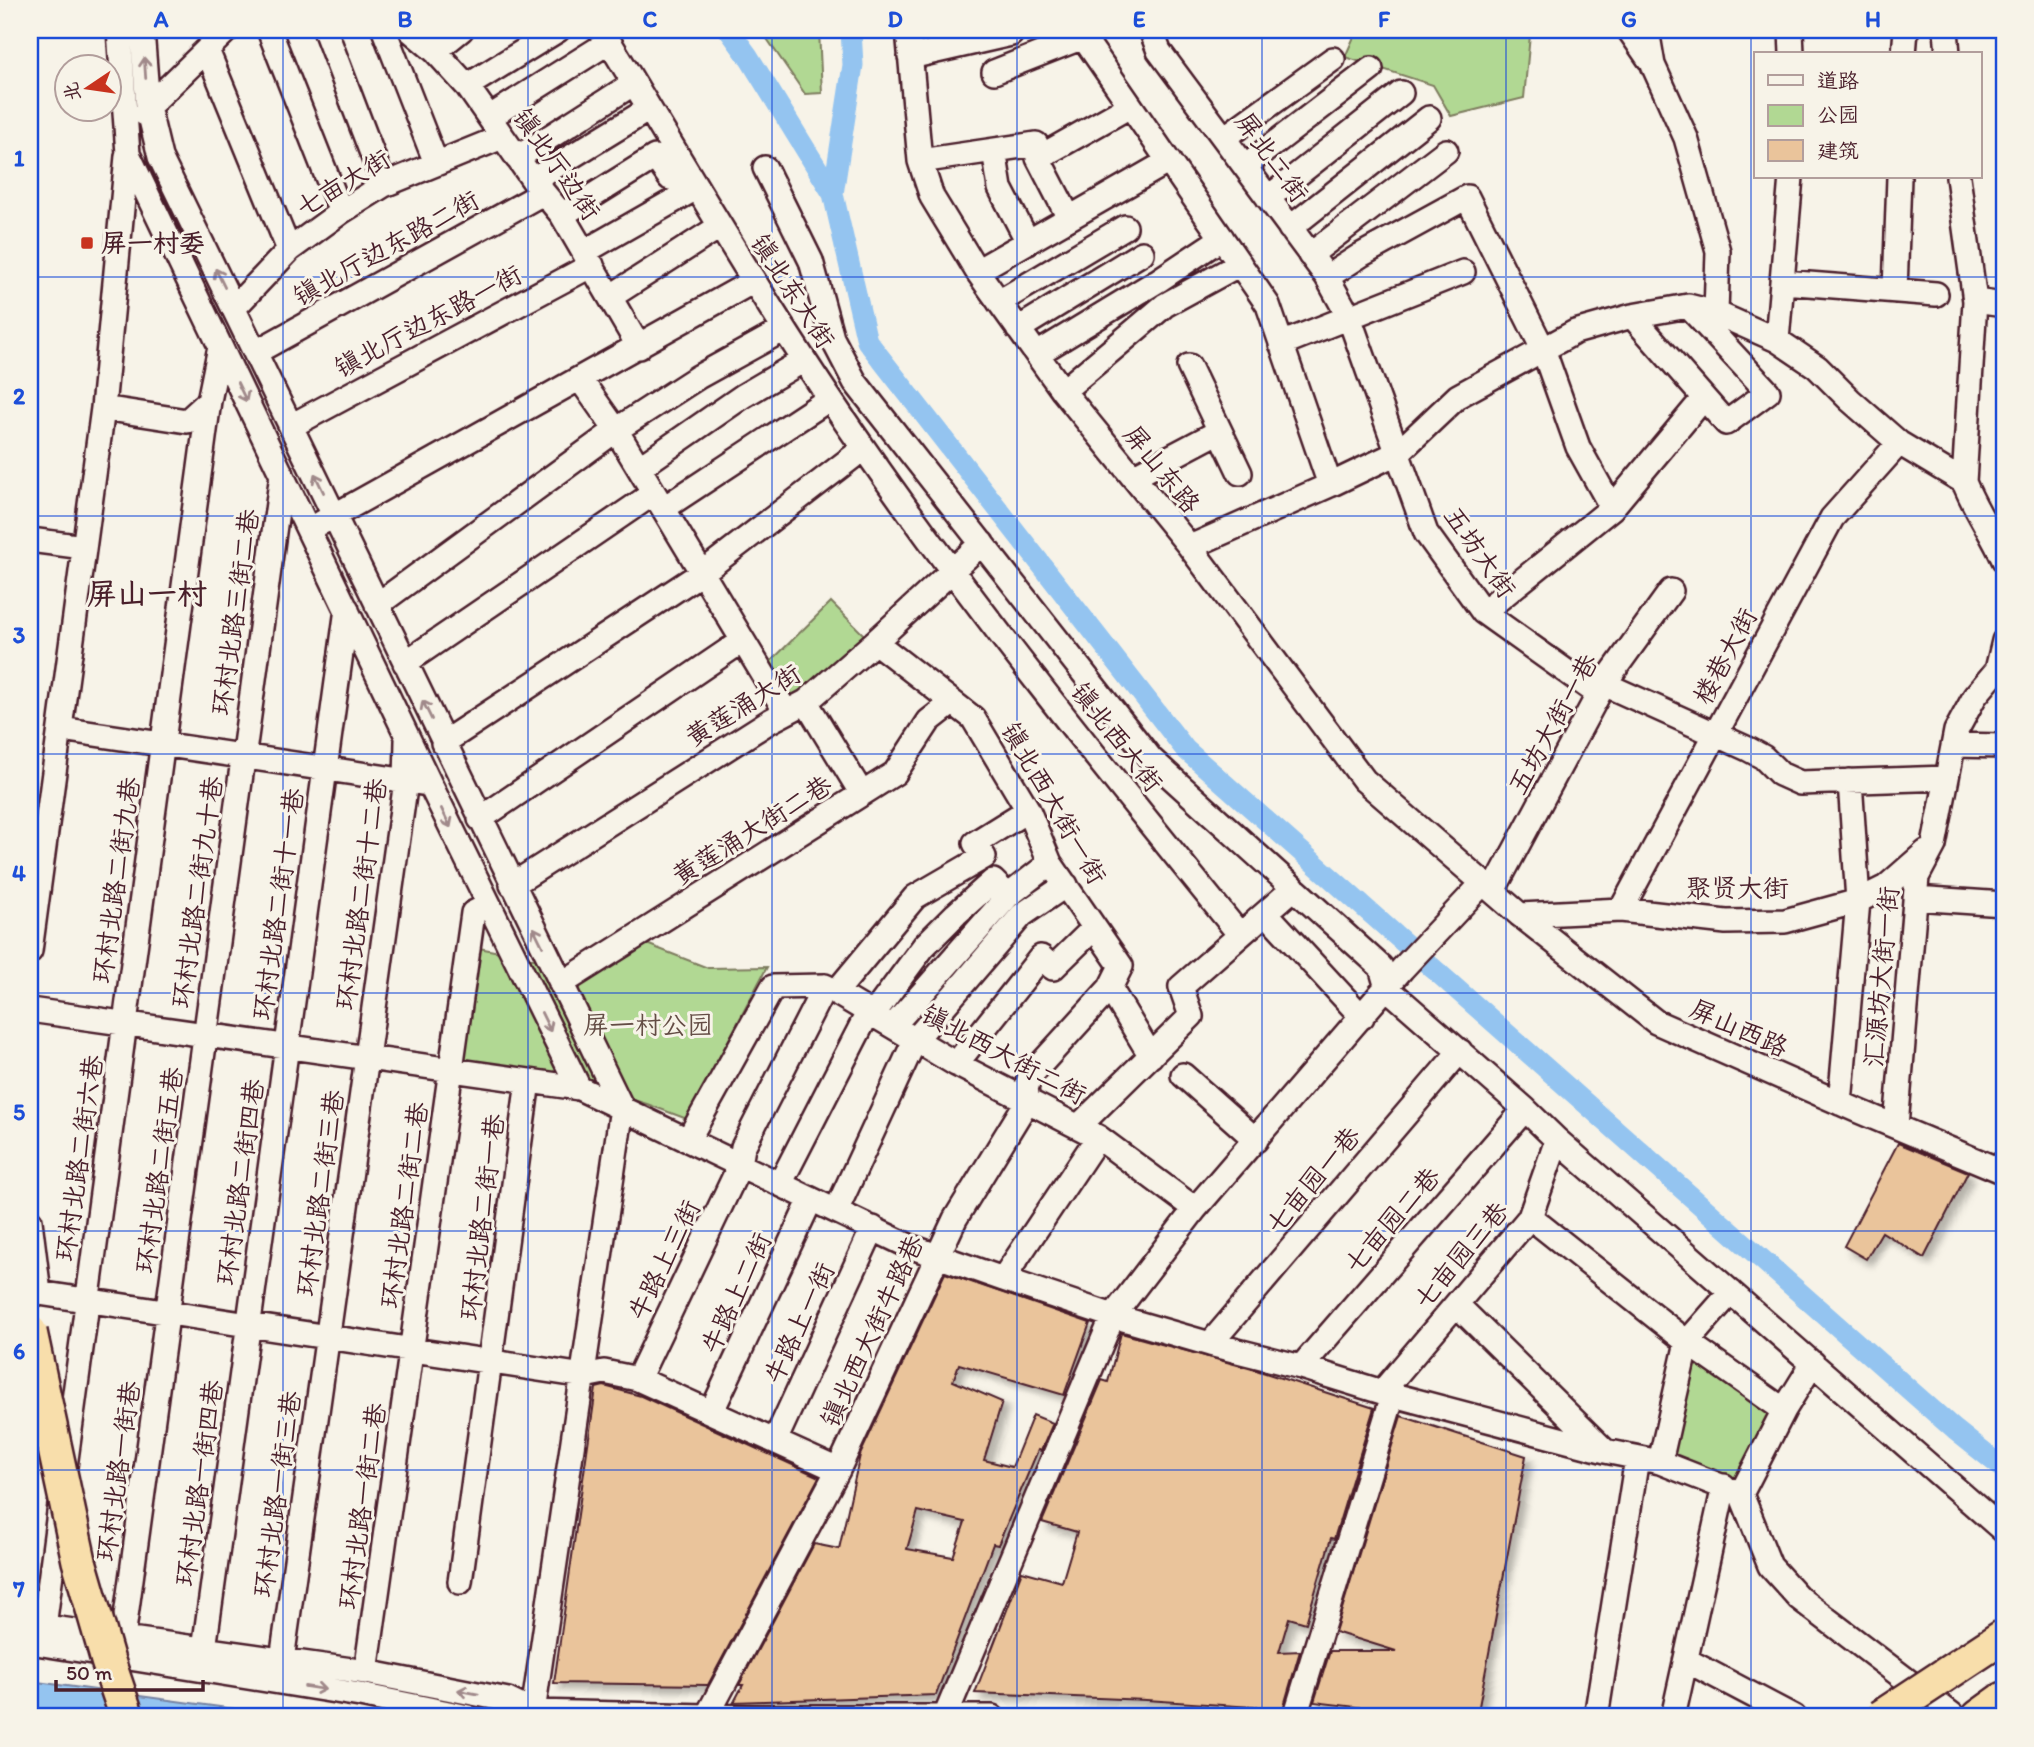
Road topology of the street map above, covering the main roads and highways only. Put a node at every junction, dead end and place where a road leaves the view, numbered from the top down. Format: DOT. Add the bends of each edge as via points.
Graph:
graph roads {
  1 [pos="30,1332"];
  2 [pos="2004,1636"];
  3 [pos="2004,1699"];
  4 [pos="127,1717"];
  5 [pos="1881,1717"];
  6 [pos="1979,1717"];
  1 -- 4 [label="highway, bridge" via="79,1561"];
  2 -- 5 [label="highway, bridge"];
  3 -- 6 [label="highway"];
}
